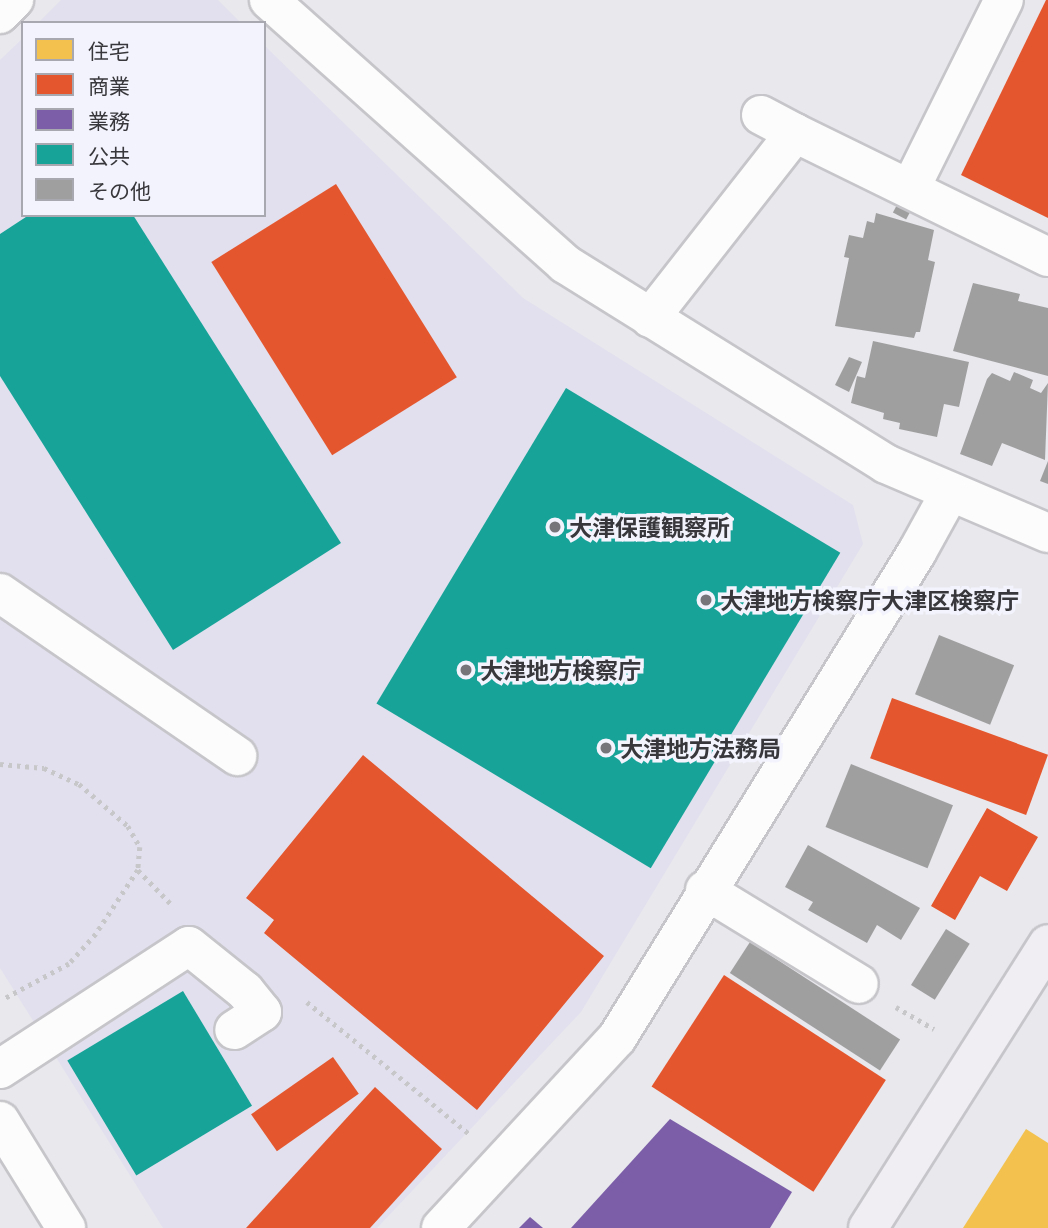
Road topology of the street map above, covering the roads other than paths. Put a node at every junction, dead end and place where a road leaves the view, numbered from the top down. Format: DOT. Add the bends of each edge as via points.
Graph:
graph roads {
  1 [pos="14,0"];
  2 [pos="269,0"];
  3 [pos="1004,0"];
  4 [pos="0,14"];
  5 [pos="761,115"];
  6 [pos="795,132"];
  7 [pos="910,189"];
  8 [pos="1048,257"];
  9 [pos="650,318"];
  10 [pos="949,494"];
  11 [pos="1048,533"];
  12 [pos="0,593"];
  13 [pos="237,756"];
  14 [pos="705,890"];
  15 [pos="1048,944"];
  16 [pos="859,984"];
  17 [pos="234,1030"];
  18 [pos="0,1069"];
  19 [pos="0,1121"];
  20 [pos="66,1228"];
  21 [pos="441,1228"];
  22 [pos="869,1228"];
  1 -- 4 [label="street"];
  2 -- 9 [label="street" via="565,264"];
  3 -- 7 [label="street"];
  5 -- 6 [label="street"];
  6 -- 7 [label="street"];
  6 -- 9 [label="street"];
  7 -- 8 [label="street"];
  9 -- 10 [label="street" via="886,464"];
  10 -- 11 [label="street"];
  10 -- 14 [label="street"];
  12 -- 13 [label="street"];
  14 -- 16 [label="street"];
  14 -- 21 [label="street" via="617,1038"];
  15 -- 22 [label="main road"];
  17 -- 18 [label="street" via="262,1012 245,991 188,946"];
  19 -- 20 [label="street"];
}
